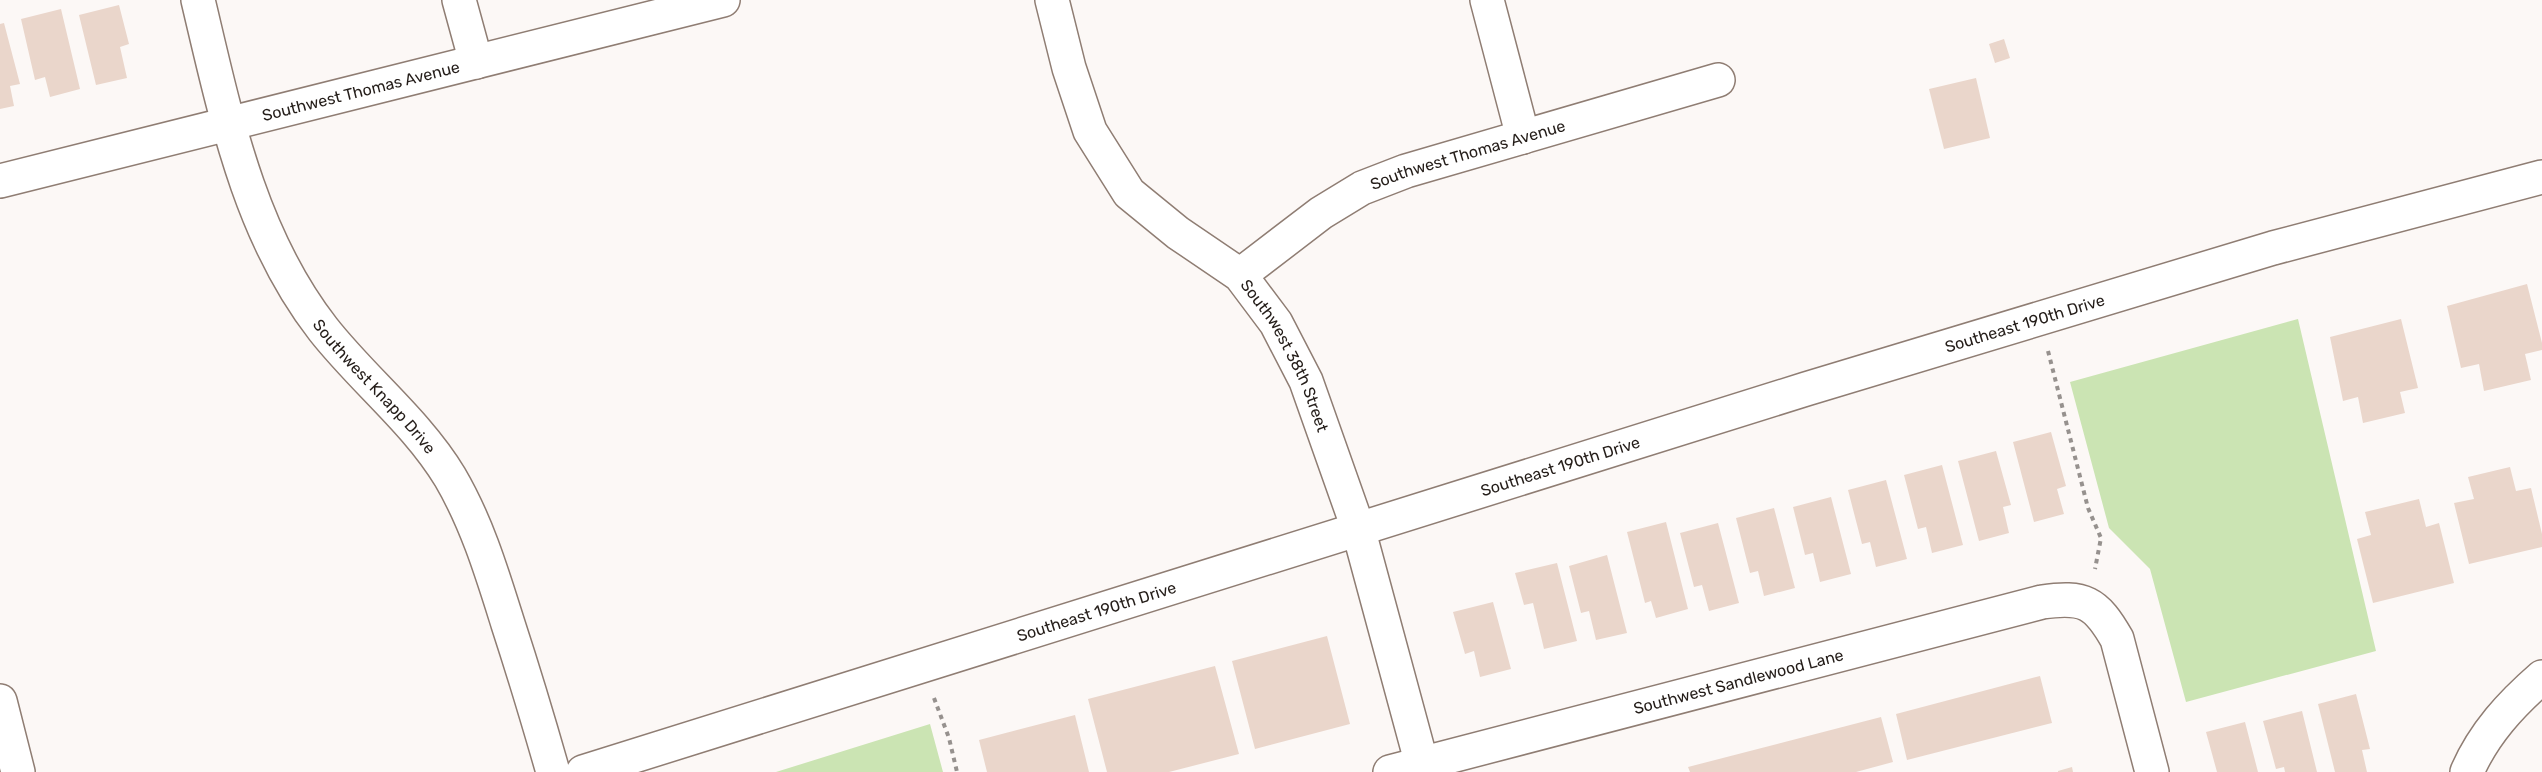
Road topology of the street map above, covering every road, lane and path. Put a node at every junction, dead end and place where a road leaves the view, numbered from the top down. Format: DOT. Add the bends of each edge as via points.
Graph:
graph roads {
  1 [pos="198,0"];
  2 [pos="459,0"];
  3 [pos="723,0"];
  4 [pos="1052,0"];
  5 [pos="1487,0"];
  6 [pos="668,7"];
  7 [pos="476,62"];
  8 [pos="1718,80"];
  9 [pos="228,124"];
  10 [pos="1523,137"];
  11 [pos="2542,177"];
  12 [pos="0,181"];
  13 [pos="1240,276"];
  14 [pos="2039,318"];
  15 [pos="1358,528"];
  16 [pos="2089,603"];
  17 [pos="922,666"];
  18 [pos="2542,677"];
  19 [pos="0,701"];
  20 [pos="1423,768"];
  21 [pos="18,772"];
  22 [pos="553,772"];
  23 [pos="583,772"];
  24 [pos="957,772"];
  25 [pos="1390,772"];
  26 [pos="2152,772"];
  27 [pos="2467,772"];
  1 -- 9 [label="street, Southwest Knapp Drive"];
  2 -- 7 [label="street"];
  3 -- 6 [label="street, Southwest Thomas Avenue"];
  4 -- 13 [label="street, Southwest 38th Street" via="1090,131 1129,193"];
  5 -- 10 [label="street"];
  6 -- 7 [label="street, Southwest Thomas Avenue"];
  7 -- 9 [label="street, Southwest Thomas Avenue"];
  8 -- 10 [label="street, Southwest Thomas Avenue"];
  9 -- 12 [label="street, Southwest Thomas Avenue"];
  9 -- 22 [label="street, Southwest Knapp Drive" via="249,193 291,281 322,327 428,446 466,506 493,574"];
  10 -- 13 [label="street, Southwest Thomas Avenue" via="1362,188 1321,213"];
  11 -- 14 [label="street, Southeast 190th Drive" via="2273,248"];
  13 -- 15 [label="street, Southwest 38th Street" via="1276,323 1306,381"];
  14 -- 15 [label="street, Southeast 190th Drive"];
  14 -- 16 [label="path" via="2088,508 2101,538"];
  15 -- 17 [label="street, Southeast 190th Drive"];
  15 -- 20 [label="street, Southwest 38th Street"];
  16 -- 20 [label="street, Southwest Sandlewood Lane" via="2062,599 2042,602"];
  16 -- 26 [label="street" via="2117,639"];
  17 -- 23 [label="street, Southeast 190th Drive"];
  17 -- 24 [label="path" via="949,738"];
  18 -- 27 [label="street" via="2511,705 2475,754"];
  19 -- 21 [label="street"];
  20 -- 25 [label="street, Southwest Sandlewood Lane"];
}
